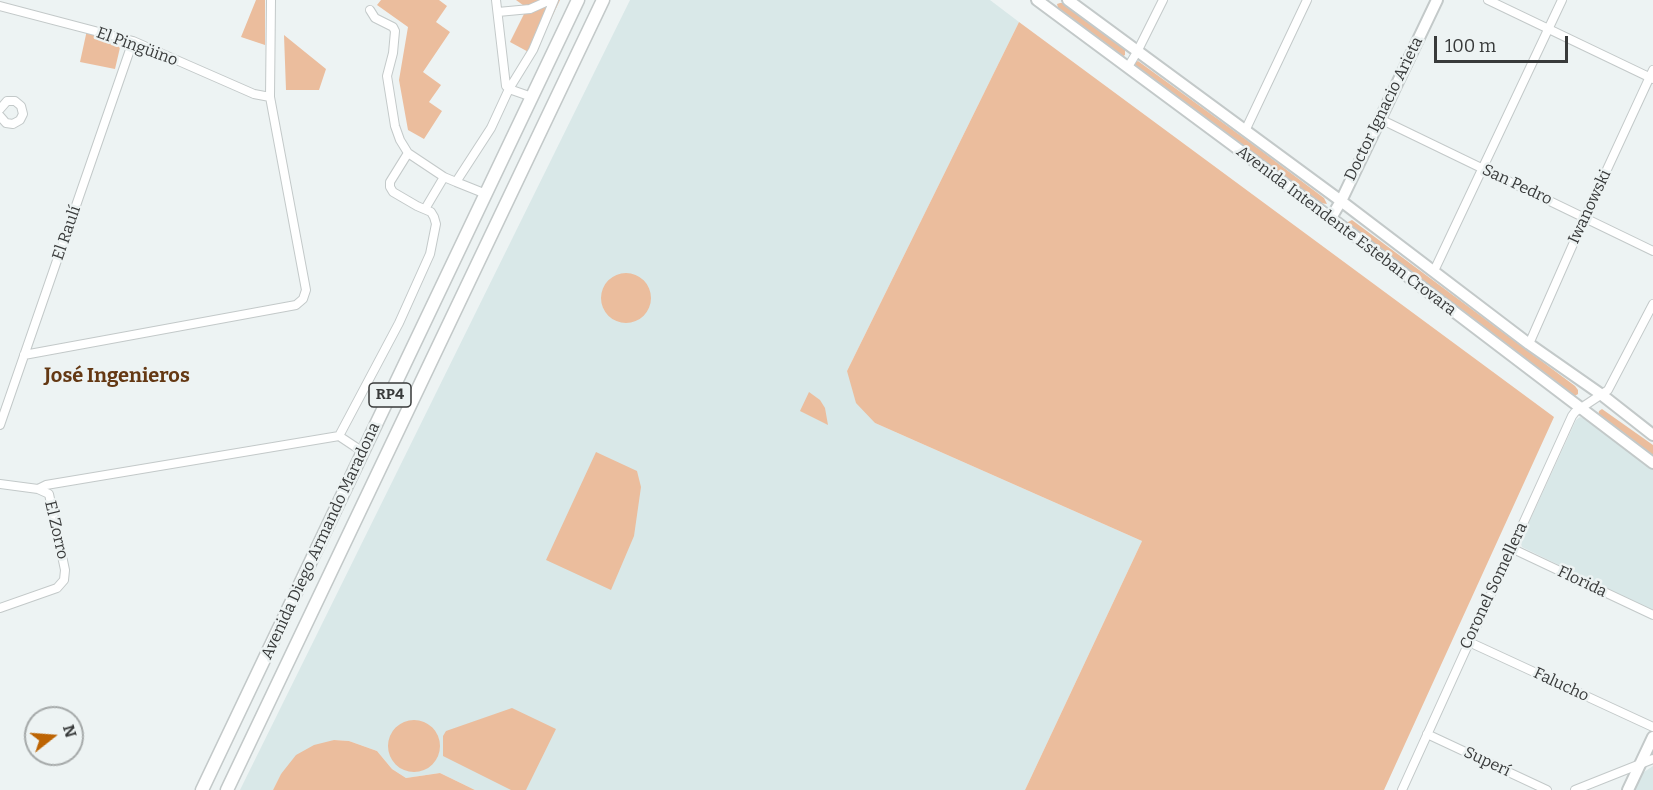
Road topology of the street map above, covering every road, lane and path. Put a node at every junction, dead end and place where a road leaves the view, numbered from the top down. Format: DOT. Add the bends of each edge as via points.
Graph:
graph roads {
  1 [pos="271,0"];
  2 [pos="496,0"];
  3 [pos="552,0"];
  4 [pos="578,0"];
  5 [pos="603,0"];
  6 [pos="1068,0"];
  7 [pos="1162,0"];
  8 [pos="1307,0"];
  9 [pos="1437,0"];
  10 [pos="1488,0"];
  11 [pos="1562,0"];
  12 [pos="1044,2"];
  13 [pos="0,6"];
  14 [pos="370,10"];
  15 [pos="498,12"];
  16 [pos="1549,29"];
  17 [pos="133,41"];
  18 [pos="1137,52"];
  19 [pos="1128,67"];
  20 [pos="1652,75"];
  21 [pos="509,89"];
  22 [pos="270,97"];
  23 [pos="532,97"];
  24 [pos="0,109"];
  25 [pos="0,116"];
  26 [pos="1380,119"];
  27 [pos="1245,131"];
  28 [pos="408,153"];
  29 [pos="1483,169"];
  30 [pos="444,177"];
  31 [pos="456,182"];
  32 [pos="486,194"];
  33 [pos="1341,201"];
  34 [pos="425,209"];
  35 [pos="1585,217"];
  36 [pos="1331,218"];
  37 [pos="1653,251"];
  38 [pos="1434,271"];
  39 [pos="1653,304"];
  40 [pos="1529,344"];
  41 [pos="24,355"];
  42 [pos="1602,395"];
  43 [pos="1581,408"];
  44 [pos="0,425"];
  45 [pos="1653,435"];
  46 [pos="339,436"];
  47 [pos="363,452"];
  48 [pos="1653,464"];
  49 [pos="0,483"];
  50 [pos="38,489"];
  51 [pos="1512,548"];
  52 [pos="0,608"];
  53 [pos="1653,615"];
  54 [pos="1469,642"];
  55 [pos="1653,727"];
  56 [pos="1427,734"];
  57 [pos="1653,737"];
  58 [pos="1653,759"];
  59 [pos="1640,764"];
  60 [pos="202,790"];
  61 [pos="227,790"];
  62 [pos="1402,790"];
  63 [pos="1547,790"];
  64 [pos="1575,790"];
  65 [pos="1628,790"];
  1 -- 22 [label="street"];
  2 -- 15 [label="street"];
  3 -- 15 [label="street" via="530,9"];
  3 -- 21 [label="street" via="533,50"];
  4 -- 23 [label="main road, Avenida Diego Armando Maradona / RP4"];
  5 -- 61 [label="main road, Avenida Diego Armando Maradona / RP4"];
  6 -- 18 [label="main road, Avenida Intendente Esteban Crovara"];
  7 -- 18 [label="street"];
  8 -- 27 [label="street"];
  9 -- 26 [label="main road, Doctor Ignacio Arieta"];
  10 -- 16 [label="street"];
  11 -- 16 [label="street"];
  12 -- 19 [label="main road, Avenida Intendente Esteban Crovara"];
  13 -- 17 [label="street, El Pingüino"];
  14 -- 28 [label="street" via="395,31 387,76 394,126"];
  15 -- 21 [label="street" via="504,80"];
  16 -- 20 [label="street"];
  16 -- 29 [label="street"];
  17 -- 22 [label="street, El Pingüino" via="254,94"];
  17 -- 41 [label="street, El Raulí"];
  18 -- 19 [label="street"];
  18 -- 27 [label="main road, Avenida Intendente Esteban Crovara"];
  19 -- 36 [label="main road, Avenida Intendente Esteban Crovara"];
  20 -- 35 [label="street, Iwanowski"];
  21 -- 23 [label="street"];
  21 -- 31 [label="street" via="491,128"];
  22 -- 41 [label="street" via="306,290 299,303"];
  23 -- 32 [label="main road, Avenida Diego Armando Maradona / RP4"];
  24 -- 25 [label="street" via="7,101 15,101 23,114 13,124"];
  26 -- 29 [label="street, San Pedro"];
  26 -- 33 [label="main road, Doctor Ignacio Arieta"];
  27 -- 33 [label="main road, Avenida Intendente Esteban Crovara"];
  28 -- 30 [label="street"];
  28 -- 34 [label="street" via="390,187"];
  29 -- 35 [label="street, San Pedro"];
  29 -- 38 [label="street"];
  30 -- 31 [label="street"];
  30 -- 34 [label="street"];
  31 -- 32 [label="street"];
  32 -- 47 [label="main road, Avenida Diego Armando Maradona / RP4"];
  33 -- 36 [label="main road, Doctor Ignacio Arieta"];
  33 -- 38 [label="main road, Avenida Intendente Esteban Crovara"];
  34 -- 46 [label="street" via="431,212 436,224 426,264"];
  35 -- 37 [label="street, San Pedro"];
  35 -- 40 [label="street, Iwanowski"];
  36 -- 43 [label="main road, Avenida Intendente Esteban Crovara"];
  38 -- 40 [label="main road, Avenida Intendente Esteban Crovara"];
  39 -- 42 [label="street"];
  40 -- 42 [label="main road, Avenida Intendente Esteban Crovara"];
  41 -- 44 [label="street, El Raulí"];
  42 -- 43 [label="street, Coronel Somellera"];
  42 -- 45 [label="main road, Avenida Intendente Esteban Crovara"];
  43 -- 48 [label="main road, Avenida Intendente Esteban Crovara"];
  43 -- 51 [label="street, Coronel Somellera" via="1572,416"];
  46 -- 47 [label="street"];
  46 -- 50 [label="street"];
  47 -- 60 [label="main road, Avenida Diego Armando Maradona / RP4"];
  49 -- 50 [label="street, El Zorro"];
  50 -- 52 [label="street, El Zorro" via="49,494 51,500 65,576 50,592"];
  51 -- 53 [label="street, Florida"];
  51 -- 54 [label="street, Coronel Somellera"];
  54 -- 55 [label="street, Falucho"];
  54 -- 56 [label="street, Coronel Somellera"];
  56 -- 62 [label="street, Coronel Somellera"];
  56 -- 63 [label="street, Superí"];
  57 -- 59 [label="main road"];
  58 -- 59 [label="street"];
  59 -- 64 [label="street"];
  59 -- 65 [label="main road"];
}
